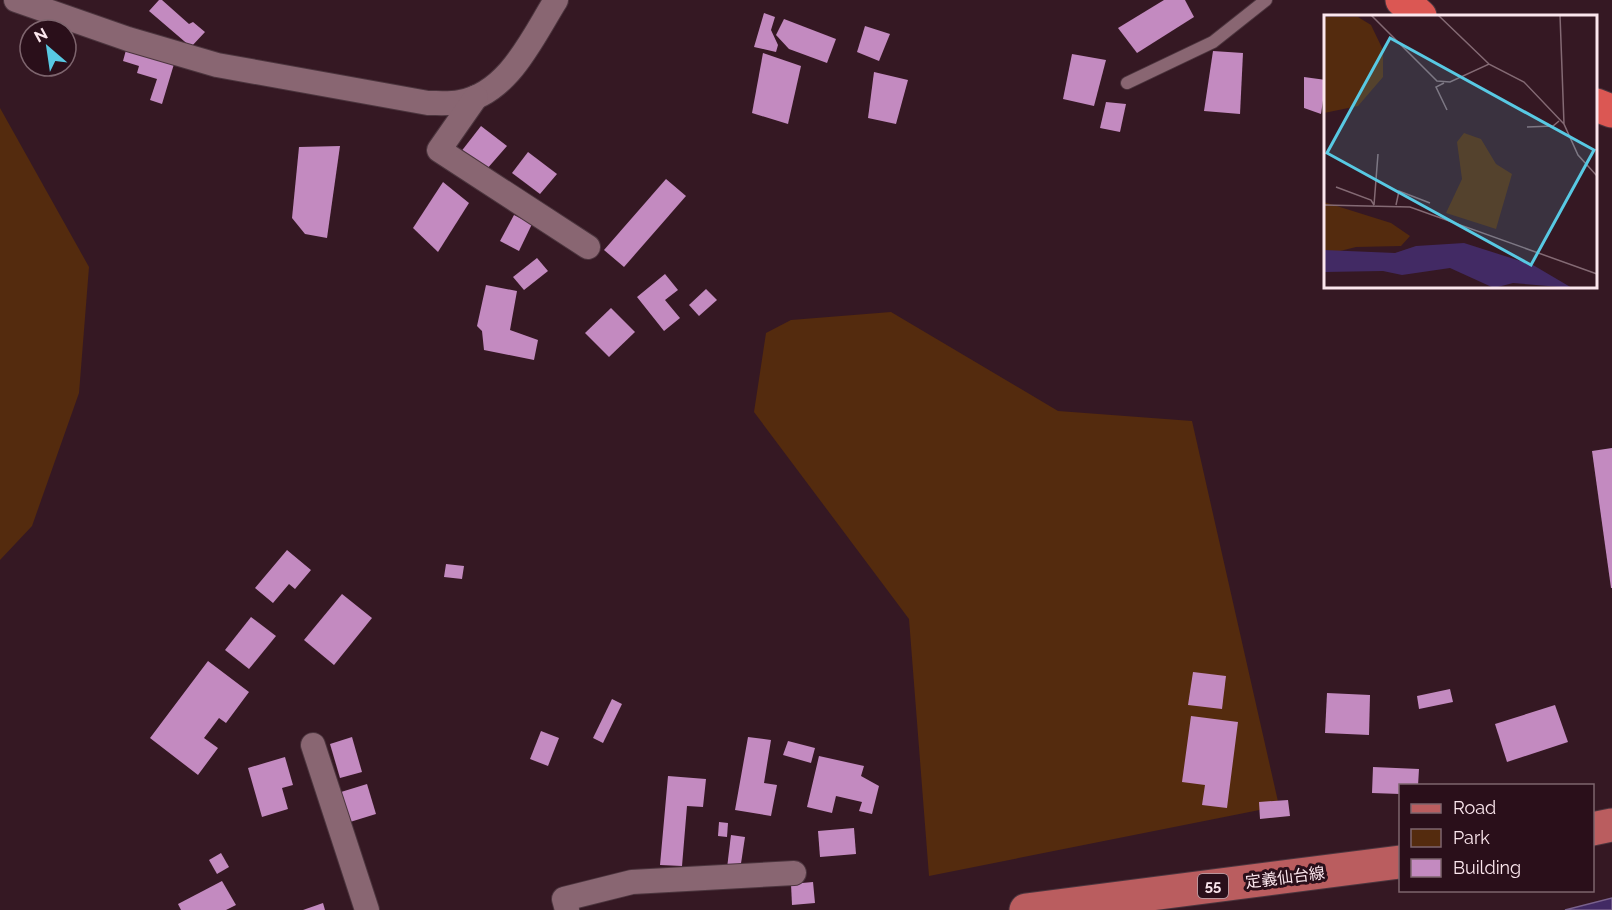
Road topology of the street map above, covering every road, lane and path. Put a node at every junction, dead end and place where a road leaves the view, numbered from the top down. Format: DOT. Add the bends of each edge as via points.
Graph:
graph roads {
  1 [pos="16,0"];
  2 [pos="556,0"];
  3 [pos="1266,0"];
  4 [pos="1402,0"];
  5 [pos="1419,15"];
  6 [pos="1127,83"];
  7 [pos="476,97"];
  8 [pos="1597,105"];
  9 [pos="1612,111"];
  10 [pos="588,247"];
  11 [pos="313,745"];
  12 [pos="1612,825"];
  13 [pos="1594,829"];
  14 [pos="1399,862"];
  15 [pos="794,873"];
  16 [pos="367,910"];
  17 [pos="567,910"];
  18 [pos="1026,910"];
  1 -- 7 [label="street" via="217,65 428,103"];
  2 -- 7 [label="street" via="512,70"];
  3 -- 6 [label="lane" via="1214,42"];
  4 -- 5 [label="highway"];
  7 -- 10 [label="street" via="439,150"];
  8 -- 9 [label="highway"];
  11 -- 16 [label="street"];
  12 -- 13 [label="main road"];
  14 -- 18 [label="main road, 定義仙台線 / 55"];
  15 -- 17 [label="street" via="632,882 564,899"];
}
